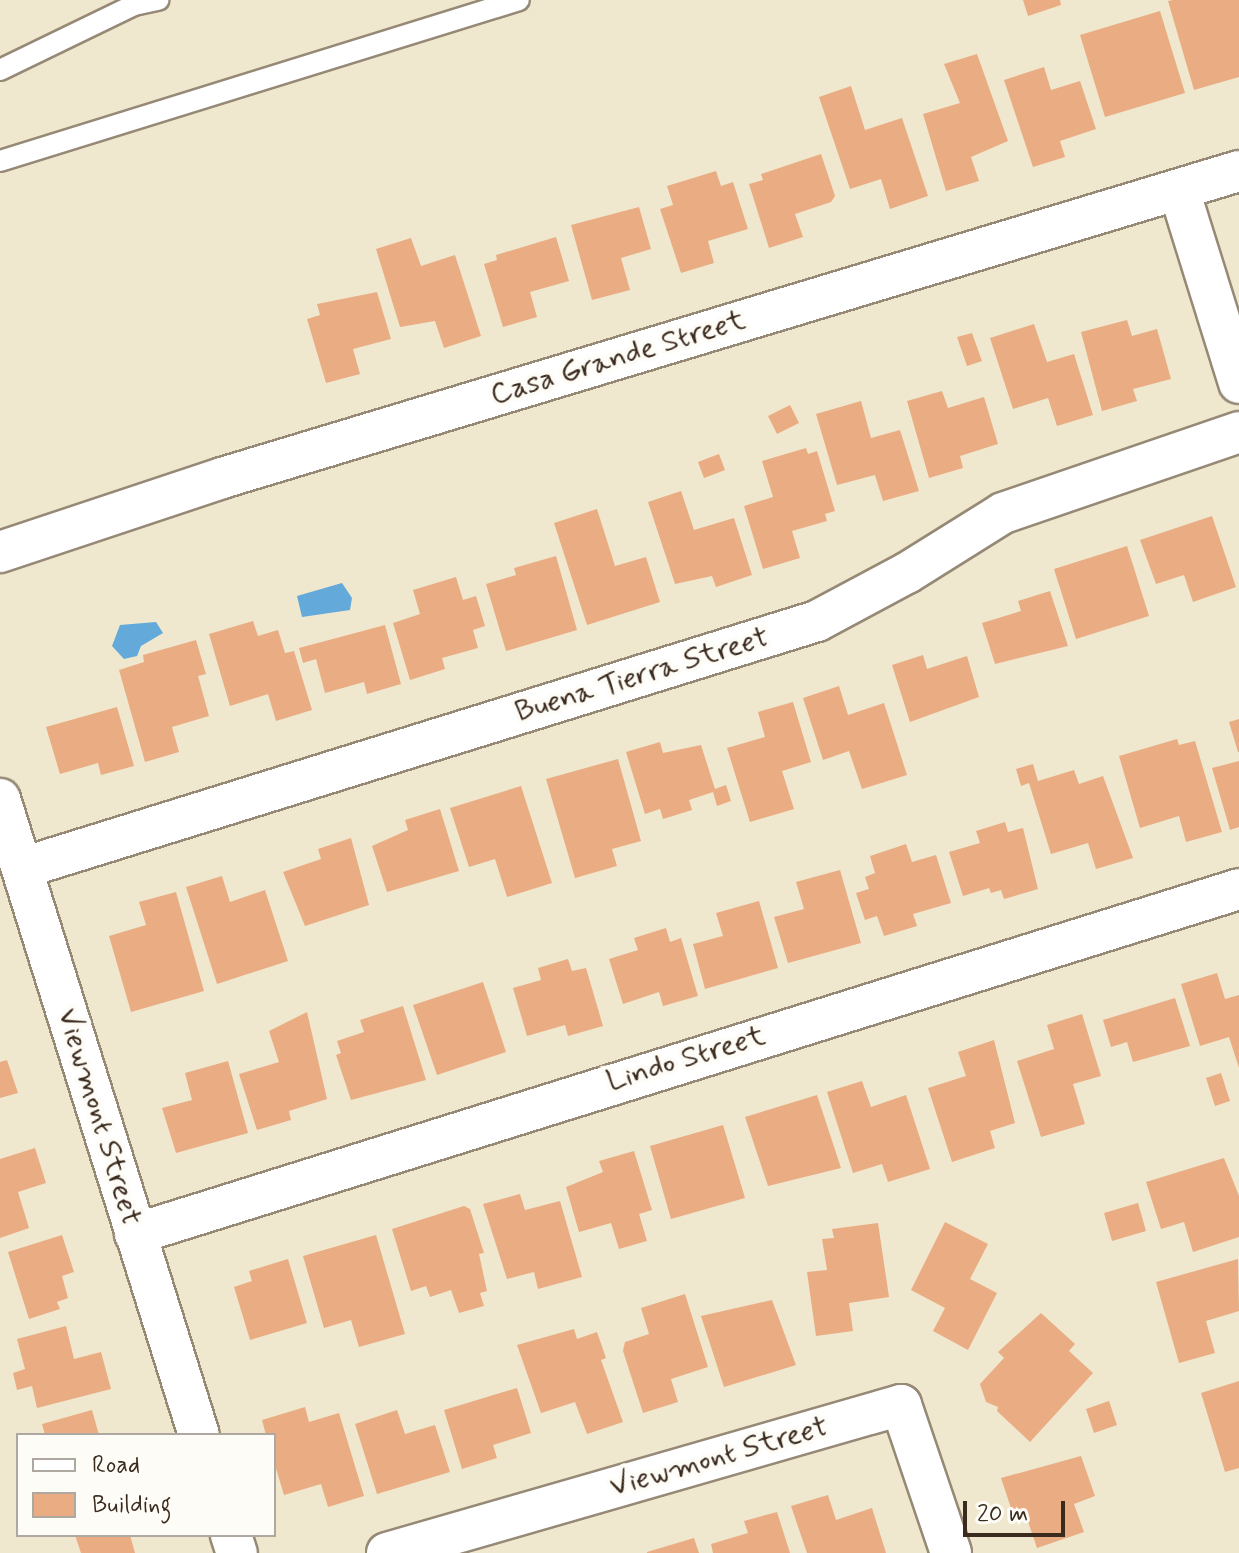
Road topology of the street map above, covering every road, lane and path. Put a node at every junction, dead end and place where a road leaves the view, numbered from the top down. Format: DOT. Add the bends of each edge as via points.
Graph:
graph roads {
  1 [pos="158,0"];
  2 [pos="519,0"];
  3 [pos="0,70"];
  4 [pos="0,161"];
  5 [pos="1239,171"];
  6 [pos="1179,190"];
  7 [pos="1239,383"];
  8 [pos="1239,432"];
  9 [pos="0,552"];
  10 [pos="0,799"];
  11 [pos="22,868"];
  12 [pos="1239,889"];
  13 [pos="135,1234"];
  14 [pos="198,1433"];
  15 [pos="387,1553"];
  16 [pos="951,1553"];
  1 -- 3 [label="lane" via="134,5"];
  2 -- 4 [label="lane"];
  5 -- 6 [label="street, Casa Grande Street"];
  6 -- 7 [label="street"];
  6 -- 9 [label="street, Casa Grande Street" via="222,478"];
  8 -- 11 [label="street, Buena Tierra Street" via="1003,513 817,621"];
  10 -- 11 [label="street, Viewmont Street"];
  11 -- 13 [label="street, Viewmont Street"];
  12 -- 13 [label="street, Lindo Street"];
  13 -- 14 [label="street, Viewmont Street"];
  15 -- 16 [label="street, Viewmont Street" via="901,1405"];
}
